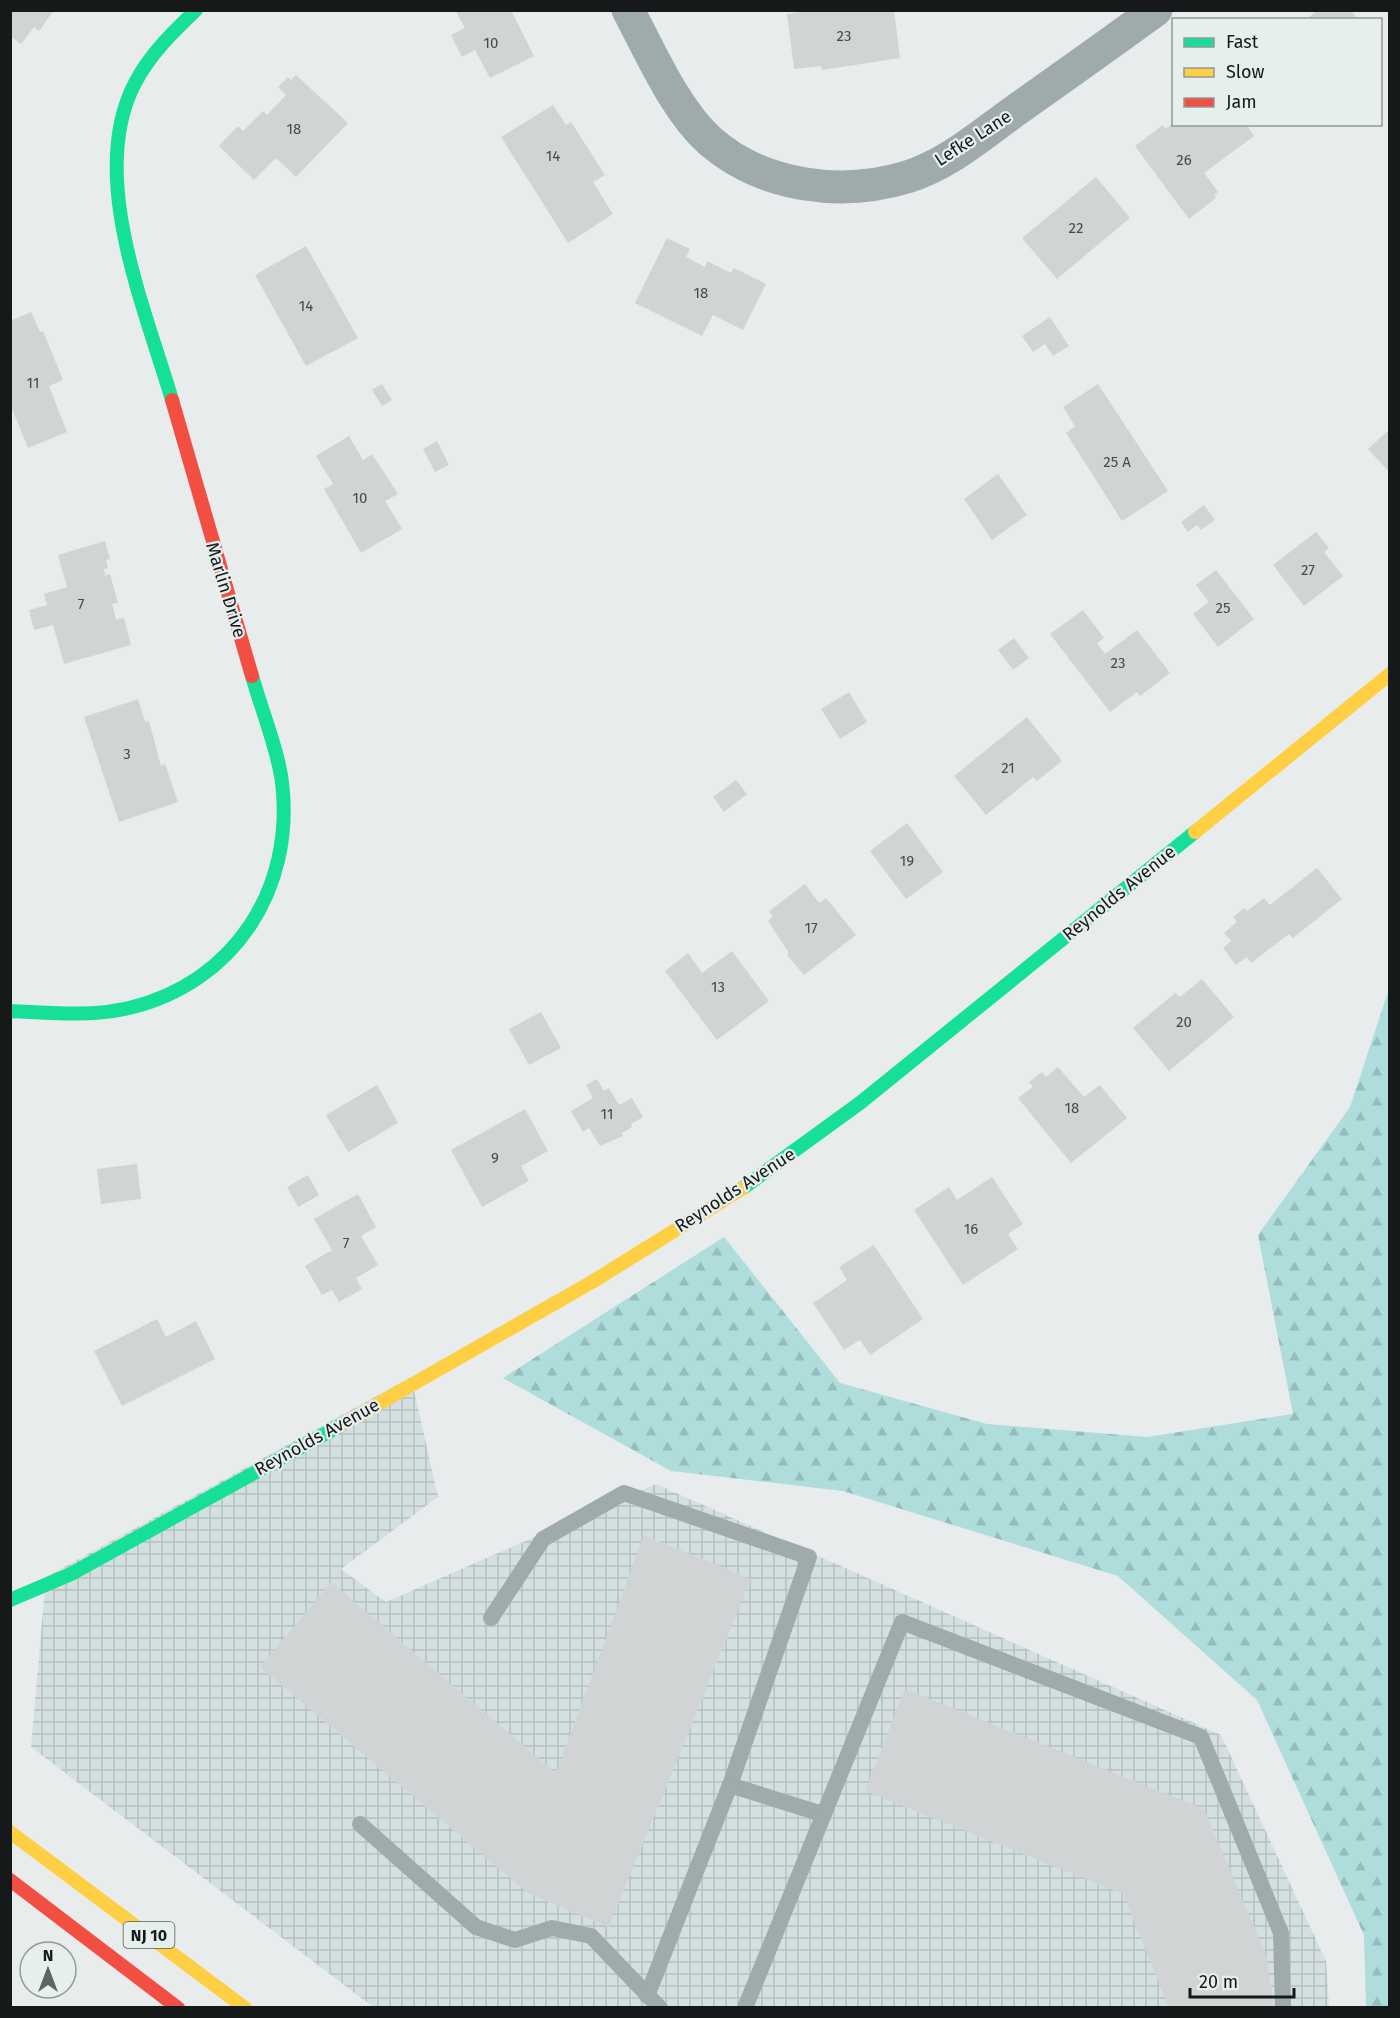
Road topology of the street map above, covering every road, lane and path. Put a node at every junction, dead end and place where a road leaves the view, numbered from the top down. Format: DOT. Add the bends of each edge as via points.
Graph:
graph roads {
  1 [pos="196,10"];
  2 [pos="628,10"];
  3 [pos="1156,10"];
  4 [pos="1389,674"];
  5 [pos="10,1011"];
  6 [pos="10,1600"];
  7 [pos="491,1618"];
  8 [pos="730,1785"];
  9 [pos="822,1814"];
  10 [pos="360,1824"];
  11 [pos="10,1832"];
  12 [pos="10,1880"];
  13 [pos="647,1996"];
  14 [pos="178,2007"];
  15 [pos="245,2007"];
  16 [pos="660,2007"];
  17 [pos="745,2007"];
  18 [pos="1283,2007"];
  1 -- 5 [label="street, Marlin Drive" via="171,31 143,68 122,110 114,156 117,203 282,780 284,842 278,873 258,916 226,956 193,983 128,1008 57,1013"];
  2 -- 3 [label="street, Lefke Lane" via="679,103 709,140 744,164 769,175 816,186 862,186 908,177 951,157"];
  4 -- 6 [label="street, Reynolds Avenue" via="1375,693 766,1173 592,1282 337,1427 71,1574"];
  7 -- 8 [label="lane" via="543,1539 624,1492 809,1557"];
  8 -- 9 [label="lane"];
  8 -- 13 [label="lane"];
  9 -- 17 [label="lane"];
  9 -- 18 [label="lane" via="902,1622 1201,1737 1281,1933"];
  10 -- 13 [label="lane" via="476,1927 515,1940 552,1928 591,1936"];
  11 -- 15 [label="street, NJ 10"];
  12 -- 14 [label="street, NJ 10"];
  13 -- 16 [label="lane"];
}
